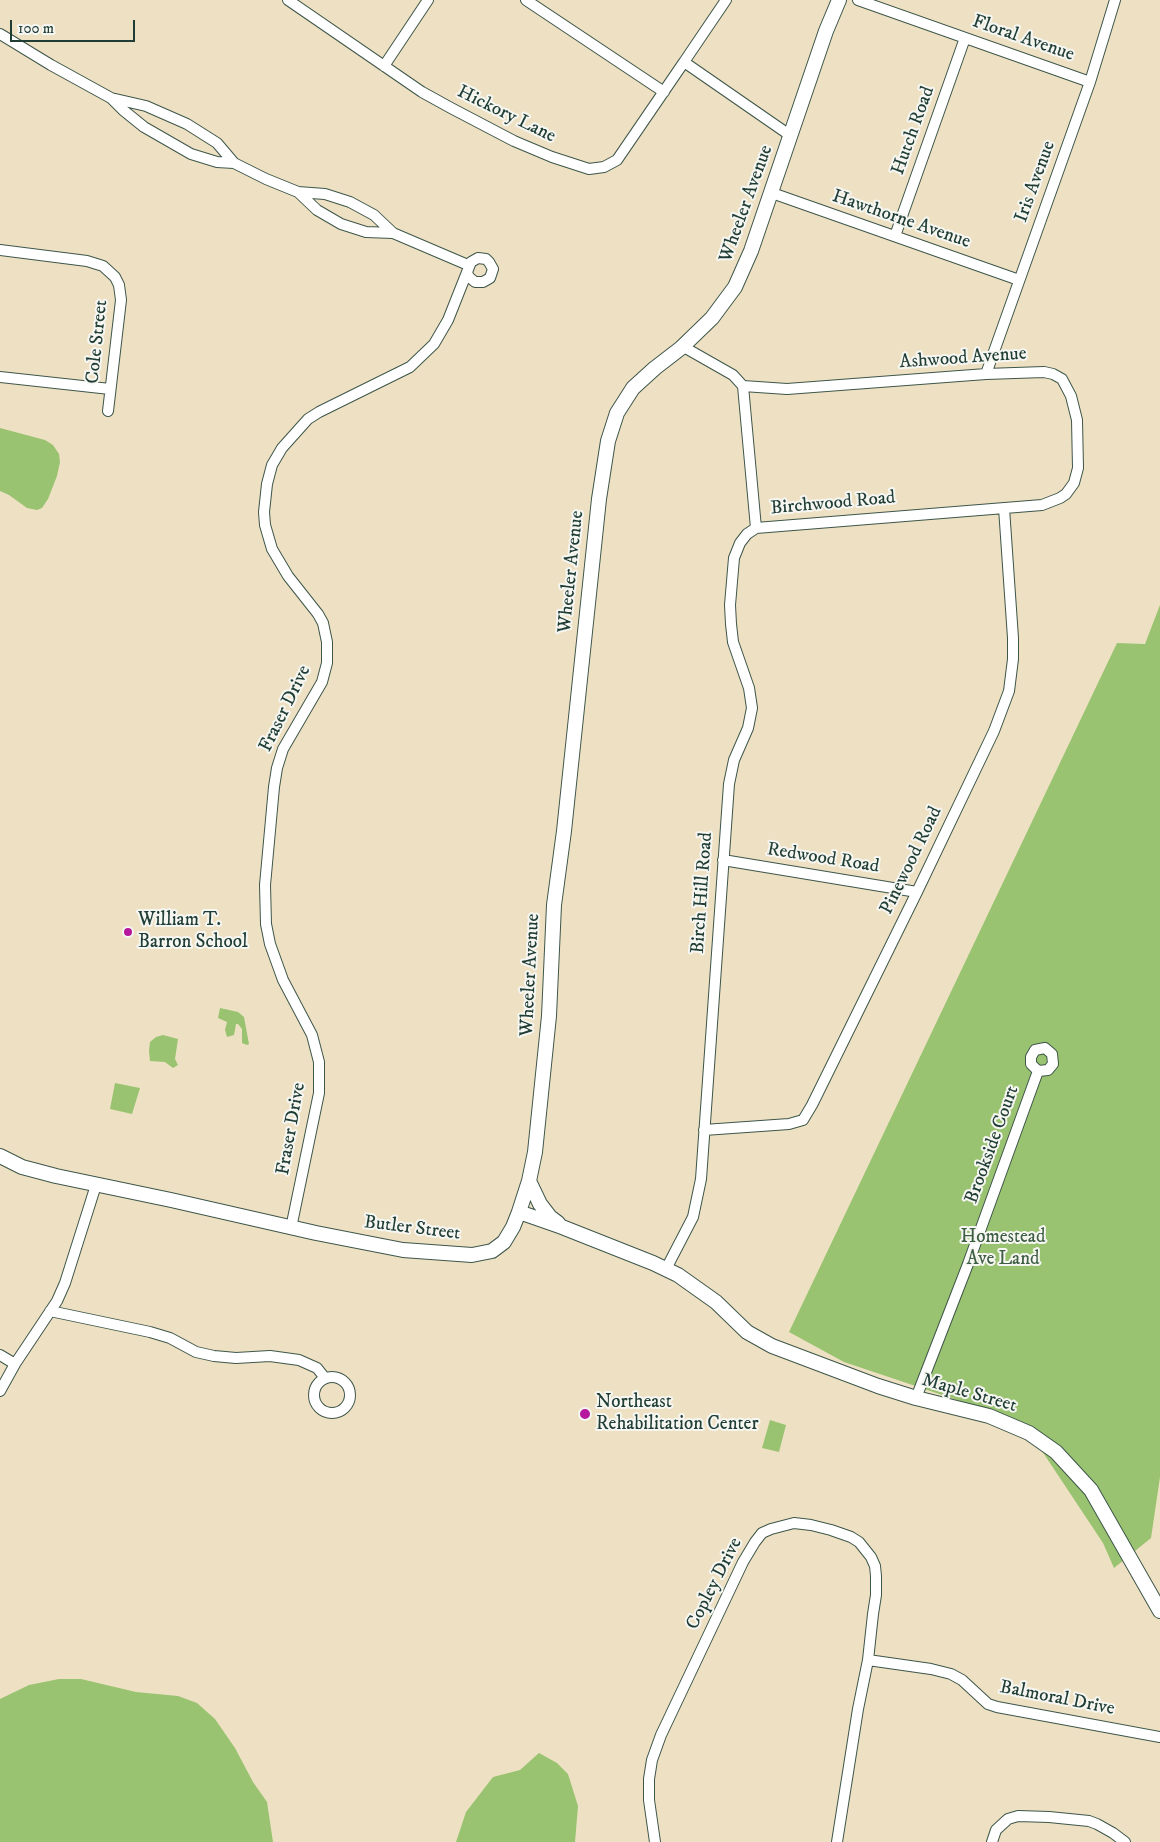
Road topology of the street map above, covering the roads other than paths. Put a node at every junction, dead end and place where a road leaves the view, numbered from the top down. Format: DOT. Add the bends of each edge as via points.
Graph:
graph roads {
  1 [pos="288,0"];
  2 [pos="428,0"];
  3 [pos="526,0"];
  4 [pos="726,0"];
  5 [pos="839,0"];
  6 [pos="858,0"];
  7 [pos="1115,0"];
  8 [pos="0,34"];
  9 [pos="965,38"];
  10 [pos="684,62"];
  11 [pos="384,66"];
  12 [pos="1090,82"];
  13 [pos="664,92"];
  14 [pos="111,98"];
  15 [pos="791,136"];
  16 [pos="234,163"];
  17 [pos="298,192"];
  18 [pos="772,193"];
  19 [pos="393,234"];
  20 [pos="895,236"];
  21 [pos="0,250"];
  22 [pos="1019,280"];
  23 [pos="682,346"];
  24 [pos="986,374"];
  25 [pos="0,377"];
  26 [pos="743,386"];
  27 [pos="110,389"];
  28 [pos="108,411"];
  29 [pos="1066,494"];
  30 [pos="1004,508"];
  31 [pos="756,528"];
  32 [pos="724,860"];
  33 [pos="917,892"];
  34 [pos="1038,1071"];
  35 [pos="704,1130"];
  36 [pos="0,1156"];
  37 [pos="529,1181"];
  38 [pos="96,1185"];
  39 [pos="519,1212"];
  40 [pos="562,1227"];
  41 [pos="291,1228"];
  42 [pos="666,1269"];
  43 [pos="50,1311"];
  44 [pos="0,1356"];
  45 [pos="15,1364"];
  46 [pos="325,1378"];
  47 [pos="0,1391"];
  48 [pos="916,1398"];
  49 [pos="1160,1611"];
  50 [pos="868,1660"];
  51 [pos="1160,1737"];
  52 [pos="655,1842"];
  53 [pos="837,1842"];
  54 [pos="992,1842"];
  55 [pos="1125,1842"];
  1 -- 11 [label="street, Hickory Lane"];
  2 -- 11 [label="street"];
  3 -- 13 [label="street"];
  4 -- 10 [label="street, Hickory Lane"];
  5 -- 15 [label="street, Wheeler Avenue"];
  6 -- 9 [label="street, Floral Avenue"];
  7 -- 12 [label="street, Iris Avenue"];
  8 -- 14 [label="street"];
  9 -- 12 [label="street, Floral Avenue"];
  9 -- 20 [label="street, Hutch Road"];
  10 -- 13 [label="street, Hickory Lane"];
  10 -- 15 [label="street"];
  11 -- 13 [label="street, Hickory Lane" via="479,124 552,158 589,169 604,167 618,160"];
  12 -- 22 [label="street, Iris Avenue"];
  14 -- 16 [label="street" via="130,117 175,146 208,160"];
  14 -- 16 [label="street" via="146,106 187,124 217,143"];
  15 -- 18 [label="street, Wheeler Avenue"];
  16 -- 17 [label="street"];
  17 -- 19 [label="street" via="317,210 341,224 366,232"];
  17 -- 19 [label="street" via="325,194 350,202 374,215"];
  18 -- 20 [label="street, Hawthorne Avenue"];
  18 -- 23 [label="street, Wheeler Avenue" via="752,251 735,287 719,311"];
  19 -- 41 [label="street, Fraser Drive" via="468,269 443,332 427,352 404,371 308,419 282,448 266,484 265,525 272,549 323,623 328,662 322,682 283,749 277,768 265,885 265,915 270,944 283,980 312,1035 319,1067 319,1093"];
  20 -- 22 [label="street, Hawthorne Avenue"];
  21 -- 27 [label="street, Cole Street" via="87,261 103,266 115,277 121,300"];
  22 -- 24 [label="street, Iris Avenue"];
  23 -- 26 [label="street" via="733,375"];
  23 -- 37 [label="street, Wheeler Avenue" via="640,380 627,396 613,422 606,450 554,905 549,1016"];
  24 -- 26 [label="street, Ashwood Avenue" via="787,390"];
  24 -- 29 [label="street, Ashwood Avenue" via="1044,372 1054,374 1067,387 1079,439 1077,476"];
  25 -- 27 [label="street"];
  26 -- 31 [label="street, Birchwood Road"];
  27 -- 28 [label="street, Cole Street"];
  29 -- 30 [label="street, Birchwood Road" via="1042,505"];
  30 -- 31 [label="street, Birchwood Road"];
  30 -- 33 [label="street, Pinewood Road" via="1013,638 1009,691 994,731"];
  31 -- 32 [label="street, Birch Hill Road" via="740,543 732,577 733,642 750,688 752,708 731,772"];
  32 -- 33 [label="street, Redwood Road"];
  32 -- 35 [label="street, Birch Hill Road"];
  33 -- 35 [label="street, Pinewood Road" via="802,1120 789,1124"];
  34 -- 48 [label="street, Brookside Court"];
  35 -- 42 [label="street, Birch Hill Road" via="696,1208"];
  36 -- 38 [label="street, Butler Street" via="37,1172"];
  37 -- 39 [label="street, Wheeler Avenue"];
  37 -- 40 [label="street" via="540,1204"];
  38 -- 41 [label="street, Butler Street"];
  38 -- 43 [label="street" via="65,1282"];
  39 -- 40 [label="street"];
  39 -- 41 [label="street, Butler Street" via="504,1242 492,1251 472,1255 403,1250"];
  40 -- 42 [label="street"];
  42 -- 48 [label="street, Maple Street" via="703,1291 747,1332 772,1346"];
  43 -- 45 [label="street"];
  43 -- 46 [label="street" via="150,1332 196,1352 214,1356 270,1356 300,1360 318,1368"];
  44 -- 45 [label="street"];
  45 -- 47 [label="street"];
  48 -- 49 [label="street, Maple Street" via="1002,1420 1029,1433 1056,1452 1091,1490"];
  50 -- 51 [label="street, Balmoral Drive" via="951,1674 988,1704 997,1707"];
  50 -- 52 [label="street, Copley Drive" via="877,1586 875,1566 866,1550 851,1537 811,1525 785,1524 762,1533 743,1562 652,1760 649,1800"];
  50 -- 53 [label="street, Copley Drive"];
  54 -- 55 [label="street" via="996,1830 1018,1816 1089,1821"];
}
